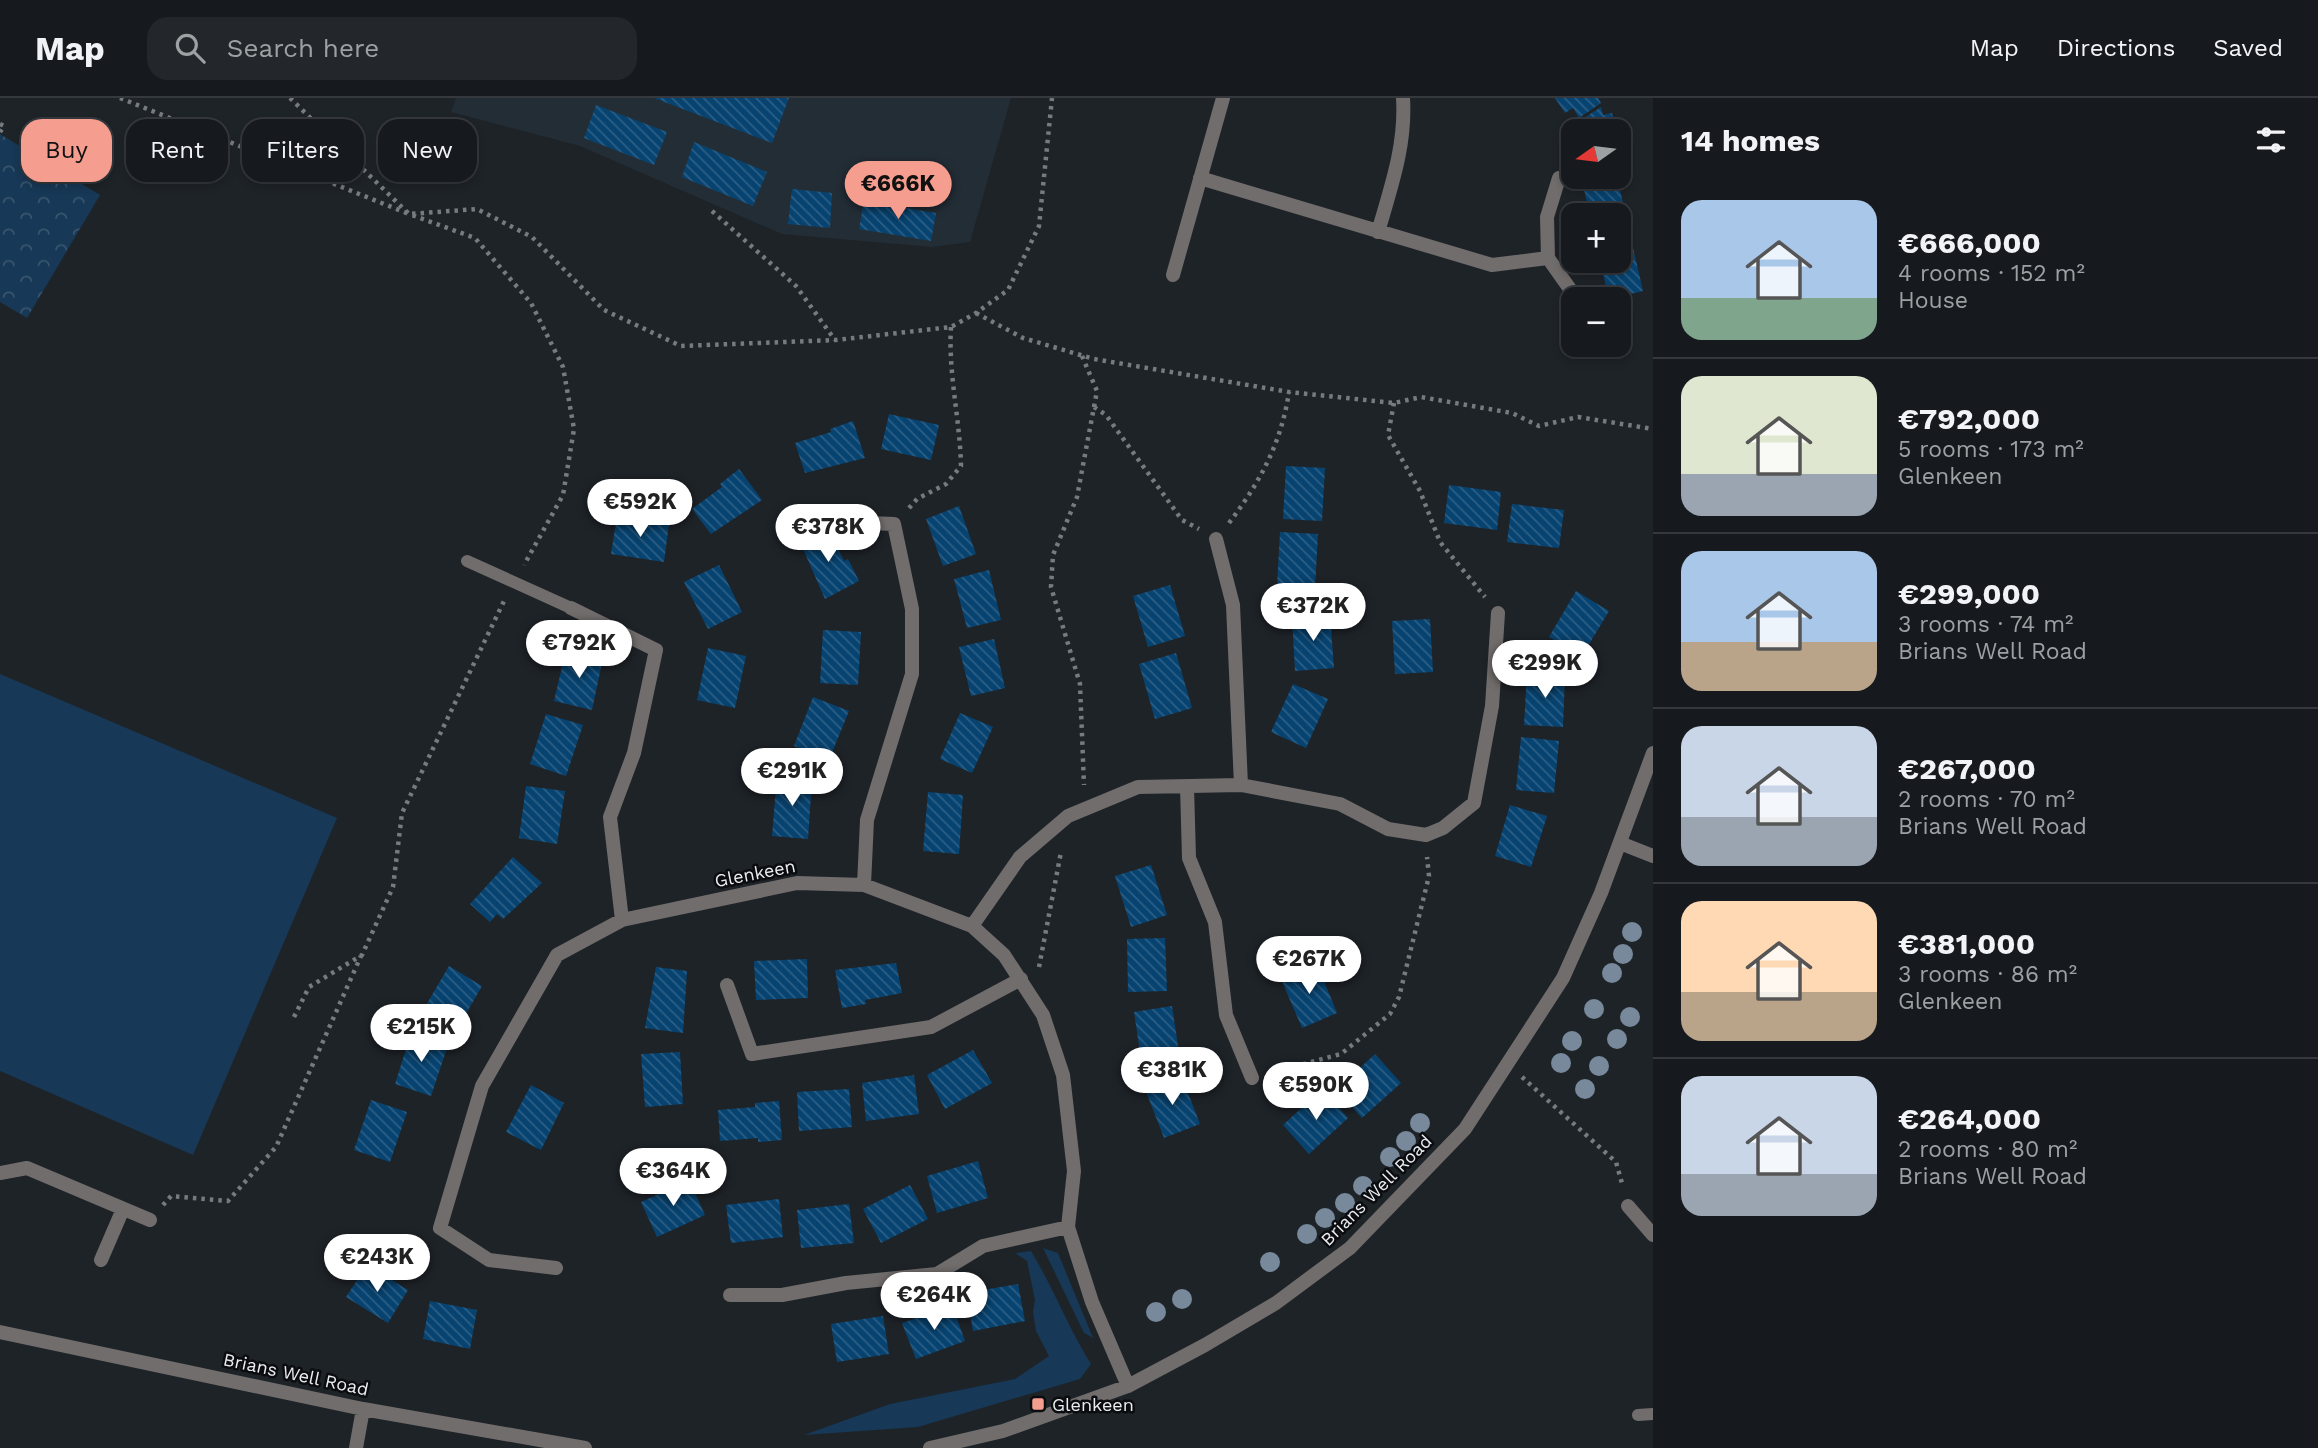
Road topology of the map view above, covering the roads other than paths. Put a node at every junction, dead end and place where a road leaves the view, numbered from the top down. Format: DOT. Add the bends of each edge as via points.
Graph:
graph roads {
  1 [pos="1223,98"];
  2 [pos="1402,98"];
  3 [pos="1200,178"];
  4 [pos="1559,178"];
  5 [pos="1378,232"];
  6 [pos="1548,258"];
  7 [pos="1173,275"];
  8 [pos="1569,287"];
  9 [pos="843,522"];
  10 [pos="1216,539"];
  11 [pos="467,561"];
  12 [pos="571,608"];
  13 [pos="1498,613"];
  14 [pos="1653,753"];
  15 [pos="1241,785"];
  16 [pos="1187,786"];
  17 [pos="1620,843"];
  18 [pos="1653,856"];
  19 [pos="864,885"];
  20 [pos="622,920"];
  21 [pos="972,926"];
  22 [pos="1021,979"];
  23 [pos="727,985"];
  24 [pos="1252,1078"];
  25 [pos="0,1172"];
  26 [pos="1628,1206"];
  27 [pos="123,1209"];
  28 [pos="150,1220"];
  29 [pos="1068,1227"];
  30 [pos="1653,1235"];
  31 [pos="100,1260"];
  32 [pos="556,1268"];
  33 [pos="730,1295"];
  34 [pos="0,1332"];
  35 [pos="1128,1386"];
  36 [pos="363,1409"];
  37 [pos="1653,1414"];
  38 [pos="1638,1415"];
  39 [pos="356,1448"];
  40 [pos="585,1448"];
  41 [pos="930,1448"];
  1 -- 3 [label="street"];
  2 -- 5 [label="street" via="1405,127"];
  3 -- 5 [label="street"];
  3 -- 7 [label="street"];
  4 -- 6 [label="street" via="1547,217"];
  5 -- 6 [label="street" via="1492,265"];
  6 -- 8 [label="street"];
  9 -- 19 [label="street" via="894,524 912,609 912,674 867,820"];
  10 -- 15 [label="street" via="1233,605"];
  11 -- 12 [label="lane"];
  12 -- 20 [label="street" via="656,650 634,753 610,817"];
  13 -- 15 [label="street" via="1492,705 1474,803 1443,828 1426,835 1388,829 1340,804"];
  14 -- 17 [label="street, Brians Well Road"];
  15 -- 16 [label="street"];
  16 -- 21 [label="street" via="1138,788 1068,816 1020,857"];
  16 -- 24 [label="street" via="1189,858 1214,922 1226,1015"];
  17 -- 18 [label="street"];
  17 -- 35 [label="street, Brians Well Road" via="1563,978 1465,1129 1350,1248 1276,1303"];
  19 -- 20 [label="street, Glenkeen" via="797,883"];
  19 -- 21 [label="street, Glenkeen"];
  20 -- 32 [label="street, Glenkeen" via="556,955 482,1086 440,1228 489,1260"];
  21 -- 22 [label="street, Glenkeen" via="1004,955"];
  22 -- 23 [label="street" via="931,1027 752,1054"];
  22 -- 29 [label="street, Glenkeen" via="1043,1015 1063,1075 1074,1171"];
  25 -- 27 [label="street" via="27,1168"];
  26 -- 30 [label="street"];
  27 -- 28 [label="street"];
  27 -- 31 [label="street"];
  29 -- 33 [label="street" via="983,1246 937,1274 782,1294"];
  29 -- 35 [label="street, Glenkeen" via="1092,1302"];
  34 -- 36 [label="street, Brians Well Road"];
  35 -- 41 [label="street, Brians Well Road" via="1003,1431"];
  36 -- 39 [label="street"];
  36 -- 40 [label="street, Brians Well Road"];
  37 -- 38 [label="lane"];
}
